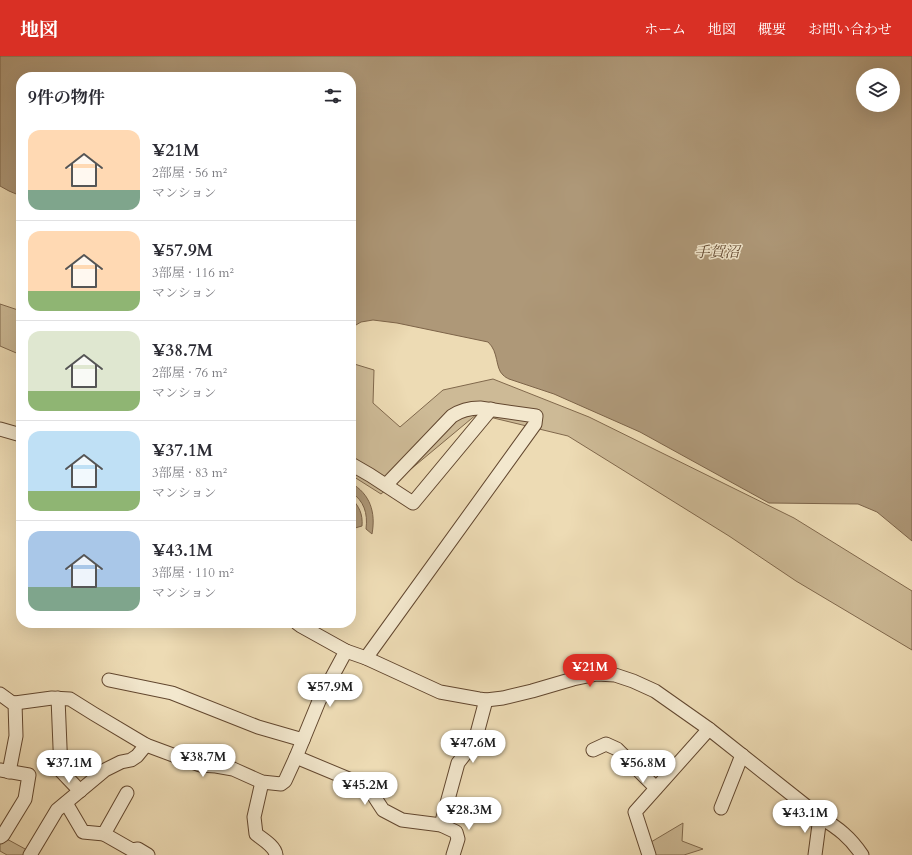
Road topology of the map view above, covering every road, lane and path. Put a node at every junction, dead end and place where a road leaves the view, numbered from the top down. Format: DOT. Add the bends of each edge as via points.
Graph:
graph roads {
  1 [pos="491,409"];
  2 [pos="0,429"];
  3 [pos="16,434"];
  4 [pos="356,467"];
  5 [pos="386,485"];
  6 [pos="306,628"];
  7 [pos="346,651"];
  8 [pos="366,658"];
  9 [pos="108,680"];
  10 [pos="0,694"];
  11 [pos="58,698"];
  12 [pos="486,700"];
  13 [pos="15,703"];
  14 [pos="709,729"];
  15 [pos="303,740"];
  16 [pos="146,745"];
  17 [pos="593,750"];
  18 [pos="742,755"];
  19 [pos="296,757"];
  20 [pos="5,771"];
  21 [pos="262,782"];
  22 [pos="656,788"];
  23 [pos="80,791"];
  24 [pos="127,793"];
  25 [pos="66,803"];
  26 [pos="721,808"];
  27 [pos="820,817"];
  28 [pos="441,825"];
  29 [pos="104,834"];
  30 [pos="0,837"];
  31 [pos="30,855"];
  32 [pos="148,855"];
  33 [pos="276,855"];
  34 [pos="453,855"];
  35 [pos="649,855"];
  36 [pos="816,855"];
  37 [pos="862,855"];
  1 -- 5 [label="street" via="472,408 452,416"];
  1 -- 5 [label="street" via="413,503"];
  1 -- 8 [label="street" via="536,416 535,424"];
  2 -- 3 [label="street"];
  4 -- 5 [label="street"];
  6 -- 7 [label="street"];
  7 -- 8 [label="street"];
  7 -- 15 [label="street"];
  8 -- 12 [label="street" via="440,692"];
  9 -- 15 [label="street" via="172,693 258,727"];
  10 -- 13 [label="street"];
  11 -- 13 [label="street"];
  11 -- 16 [label="street" via="70,699"];
  11 -- 23 [label="street" via="62,771"];
  12 -- 14 [label="street" via="597,674 616,675 656,691"];
  12 -- 28 [label="street" via="475,741 458,763"];
  13 -- 20 [label="street" via="16,736"];
  14 -- 18 [label="street"];
  14 -- 22 [label="street"];
  15 -- 19 [label="street"];
  16 -- 21 [label="street" via="200,765 232,769"];
  16 -- 23 [label="street" via="138,756 104,770"];
  17 -- 22 [label="street" via="606,744 617,749"];
  18 -- 26 [label="street"];
  18 -- 27 [label="street"];
  19 -- 21 [label="street" via="285,781 280,784"];
  19 -- 28 [label="street" via="368,786 383,810 402,820"];
  20 -- 30 [label="street" via="29,775 25,799"];
  21 -- 33 [label="street" via="254,817 256,834 273,847"];
  22 -- 35 [label="street" via="635,812"];
  23 -- 25 [label="street"];
  24 -- 29 [label="street"];
  25 -- 29 [label="street" via="83,832"];
  25 -- 31 [label="street" via="57,810"];
  27 -- 36 [label="street"];
  27 -- 37 [label="street" via="855,844"];
  28 -- 34 [label="street" via="456,832 458,839"];
  29 -- 32 [label="street" via="132,850 138,849"];
}
